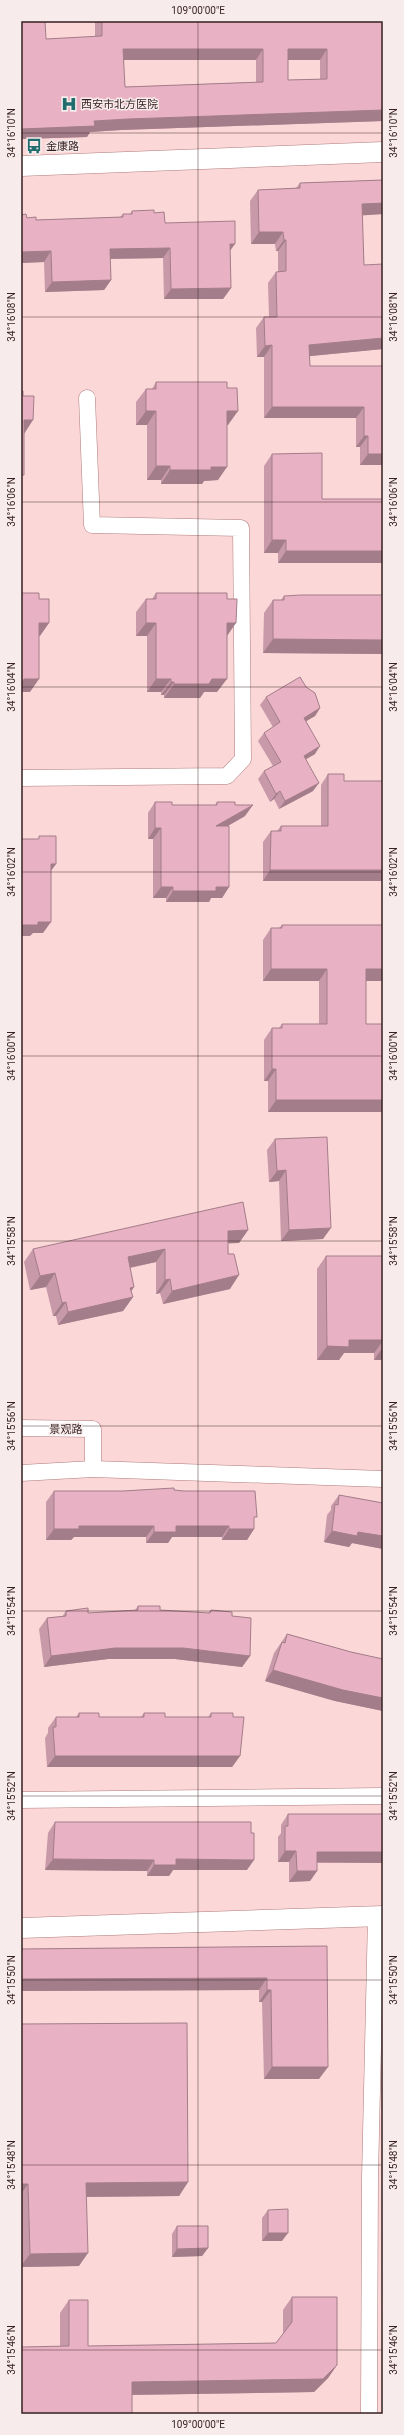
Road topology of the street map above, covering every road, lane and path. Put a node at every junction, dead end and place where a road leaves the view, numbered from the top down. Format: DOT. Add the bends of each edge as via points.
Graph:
graph roads {
  1 [pos="383,152"];
  2 [pos="21,166"];
  3 [pos="87,398"];
  4 [pos="21,778"];
  5 [pos="21,1428"];
  6 [pos="93,1469"];
  7 [pos="21,1473"];
  8 [pos="383,1479"];
  9 [pos="383,1796"];
  10 [pos="21,1800"];
  11 [pos="379,1916"];
  12 [pos="21,1928"];
  13 [pos="369,2414"];
  1 -- 2 [label="street"];
  3 -- 4 [label="street" via="92,525 241,528 242,759 227,776"];
  5 -- 6 [label="street, 景观路" via="93,1429"];
  6 -- 7 [label="street"];
  6 -- 8 [label="street"];
  9 -- 10 [label="street"];
  11 -- 12 [label="street"];
  11 -- 13 [label="street" via="370,2177"];
}
